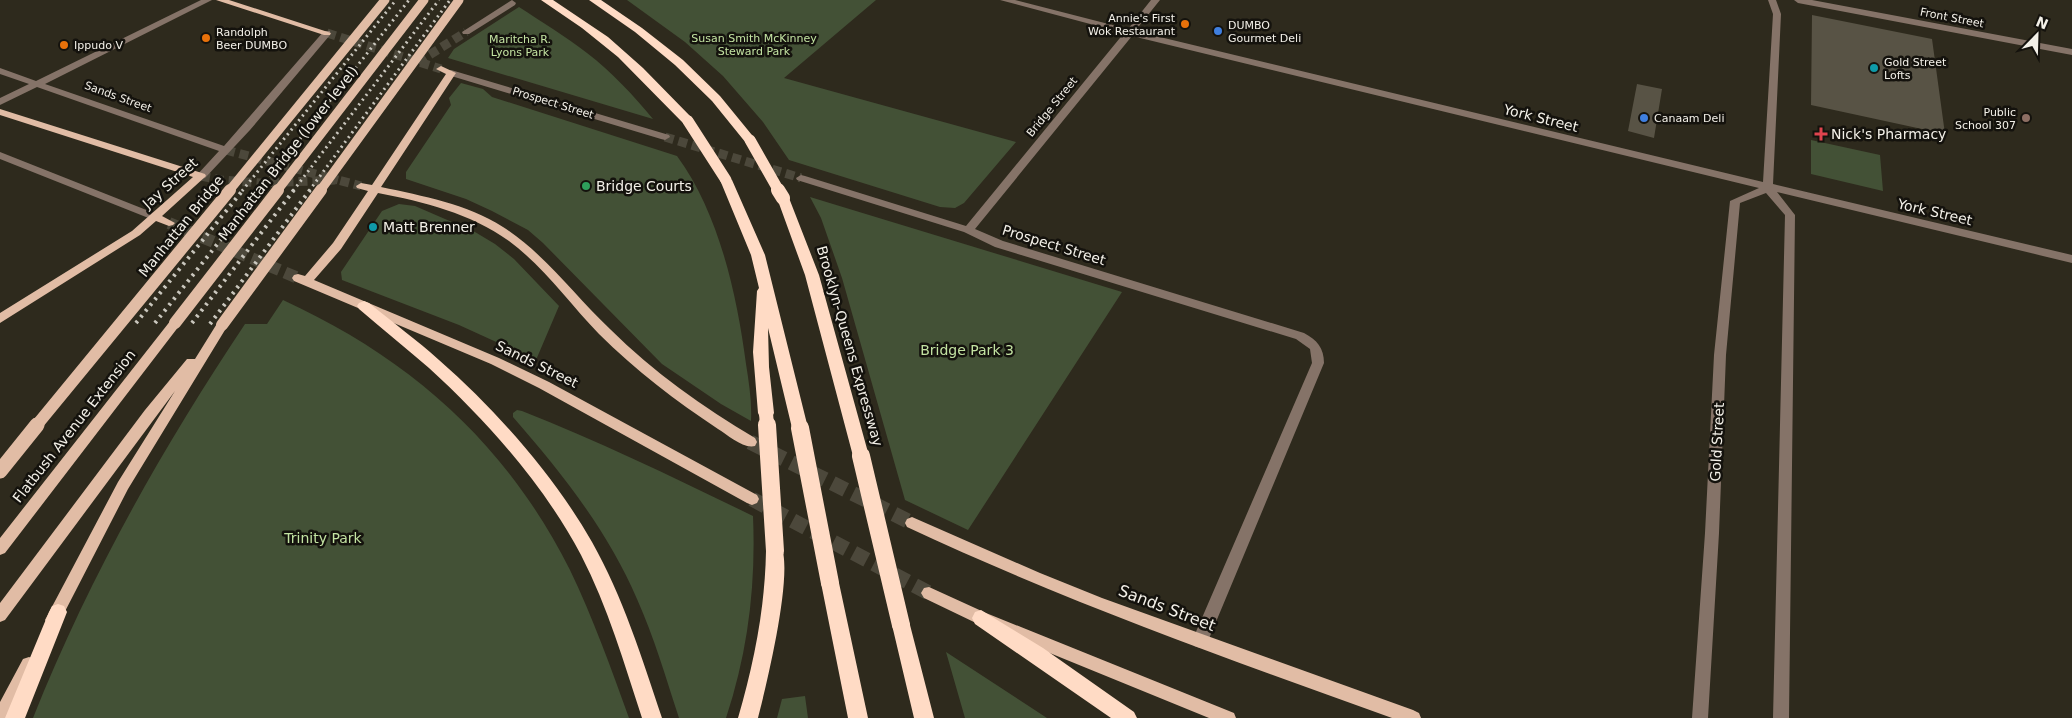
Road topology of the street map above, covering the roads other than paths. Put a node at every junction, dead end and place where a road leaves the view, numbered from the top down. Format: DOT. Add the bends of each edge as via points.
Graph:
graph roads {
  1 [pos="208,0"];
  2 [pos="220,0"];
  3 [pos="386,0"];
  4 [pos="424,0"];
  5 [pos="459,0"];
  6 [pos="546,0"];
  7 [pos="594,0"];
  8 [pos="1004,0"];
  9 [pos="1156,0"];
  10 [pos="1772,0"];
  11 [pos="1798,0"];
  12 [pos="512,3"];
  13 [pos="466,32"];
  14 [pos="1130,32"];
  15 [pos="327,33"];
  16 [pos="2072,52"];
  17 [pos="0,71"];
  18 [pos="446,71"];
  19 [pos="37,84"];
  20 [pos="0,102"];
  21 [pos="0,112"];
  22 [pos="665,137"];
  23 [pos="226,150"];
  24 [pos="0,155"];
  25 [pos="201,176"];
  26 [pos="801,178"];
  27 [pos="361,186"];
  28 [pos="1768,188"];
  29 [pos="376,189"];
  30 [pos="155,218"];
  31 [pos="168,223"];
  32 [pos="968,230"];
  33 [pos="2072,259"];
  34 [pos="765,280"];
  35 [pos="364,306"];
  36 [pos="0,319"];
  37 [pos="175,323"];
  38 [pos="222,326"];
  39 [pos="750,442"];
  40 [pos="0,471"];
  41 [pos="752,499"];
  42 [pos="912,523"];
  43 [pos="0,549"];
  44 [pos="929,593"];
  45 [pos="58,612"];
  46 [pos="0,615"];
  47 [pos="981,618"];
  48 [pos="1200,642"];
  49 [pos="0,718"];
  50 [pos="15,718"];
  51 [pos="652,718"];
  52 [pos="748,718"];
  53 [pos="858,718"];
  54 [pos="924,718"];
  55 [pos="1127,718"];
  56 [pos="1228,718"];
  57 [pos="1413,718"];
  58 [pos="1700,718"];
  59 [pos="1781,718"];
  1 -- 19 [label="street"];
  2 -- 15 [label="main road"];
  3 -- 40 [label="main road, Manhattan Bridge, bridge"];
  4 -- 37 [label="main road, Manhattan Bridge (lower level), bridge"];
  5 -- 38 [label="main road, bridge"];
  6 -- 34 [label="highway, bridge" via="584,23 624,55 688,121 726,180 758,254"];
  7 -- 54 [label="highway, Brooklyn-Queens Expressway, bridge" via="637,28 713,94 750,140 783,198 812,275 861,456"];
  8 -- 14 [label="street, York Street"];
  9 -- 14 [label="street, Bridge Street"];
  10 -- 28 [label="street" via="1776,14"];
  11 -- 16 [label="street, Front Street"];
  12 -- 13 [label="street"];
  14 -- 28 [label="street, York Street"];
  14 -- 32 [label="street, Bridge Street"];
  15 -- 23 [label="street, Jay Street"];
  17 -- 19 [label="street, Sands Street"];
  18 -- 22 [label="street, Prospect Street"];
  18 -- 29 [label="main road"];
  19 -- 20 [label="street"];
  19 -- 23 [label="street, Sands Street"];
  21 -- 25 [label="main road"];
  23 -- 25 [label="street, Jay Street"];
  24 -- 30 [label="street"];
  25 -- 30 [label="main road, Jay Street"];
  26 -- 32 [label="street, Prospect Street"];
  27 -- 29 [label="main road"];
  28 -- 33 [label="street, York Street"];
  28 -- 58 [label="street, Gold Street" via="1735,201 1720,355"];
  28 -- 59 [label="street" via="1790,215"];
  29 -- 35 [label="main road, Sands Street" via="337,246 303,280"];
  29 -- 39 [label="main road" via="439,203 488,224 519,243 541,261 639,364 696,408"];
  30 -- 31 [label="main road"];
  30 -- 36 [label="main road, Jay Street"];
  32 -- 48 [label="street, Prospect Street" via="1000,244 1300,336 1317,348 1318,363"];
  34 -- 52 [label="highway, bridge" via="760,319 760,359 775,588 758,683"];
  34 -- 53 [label="highway, bridge" via="800,428"];
  35 -- 41 [label="main road, Sands Street" via="544,385"];
  35 -- 51 [label="highway" via="455,383 493,423 558,503 586,549 613,606"];
  37 -- 43 [label="main road, Flatbush Avenue Extension"];
  38 -- 45 [label="main road" via="123,486"];
  38 -- 46 [label="main road" via="150,413"];
  42 -- 48 [label="main road, Sands Street" via="1006,567"];
  44 -- 47 [label="main road"];
  45 -- 49 [label="main road"];
  45 -- 50 [label="highway"];
  47 -- 55 [label="highway"];
  47 -- 56 [label="main road"];
  48 -- 57 [label="main road, Sands Street"];
}
